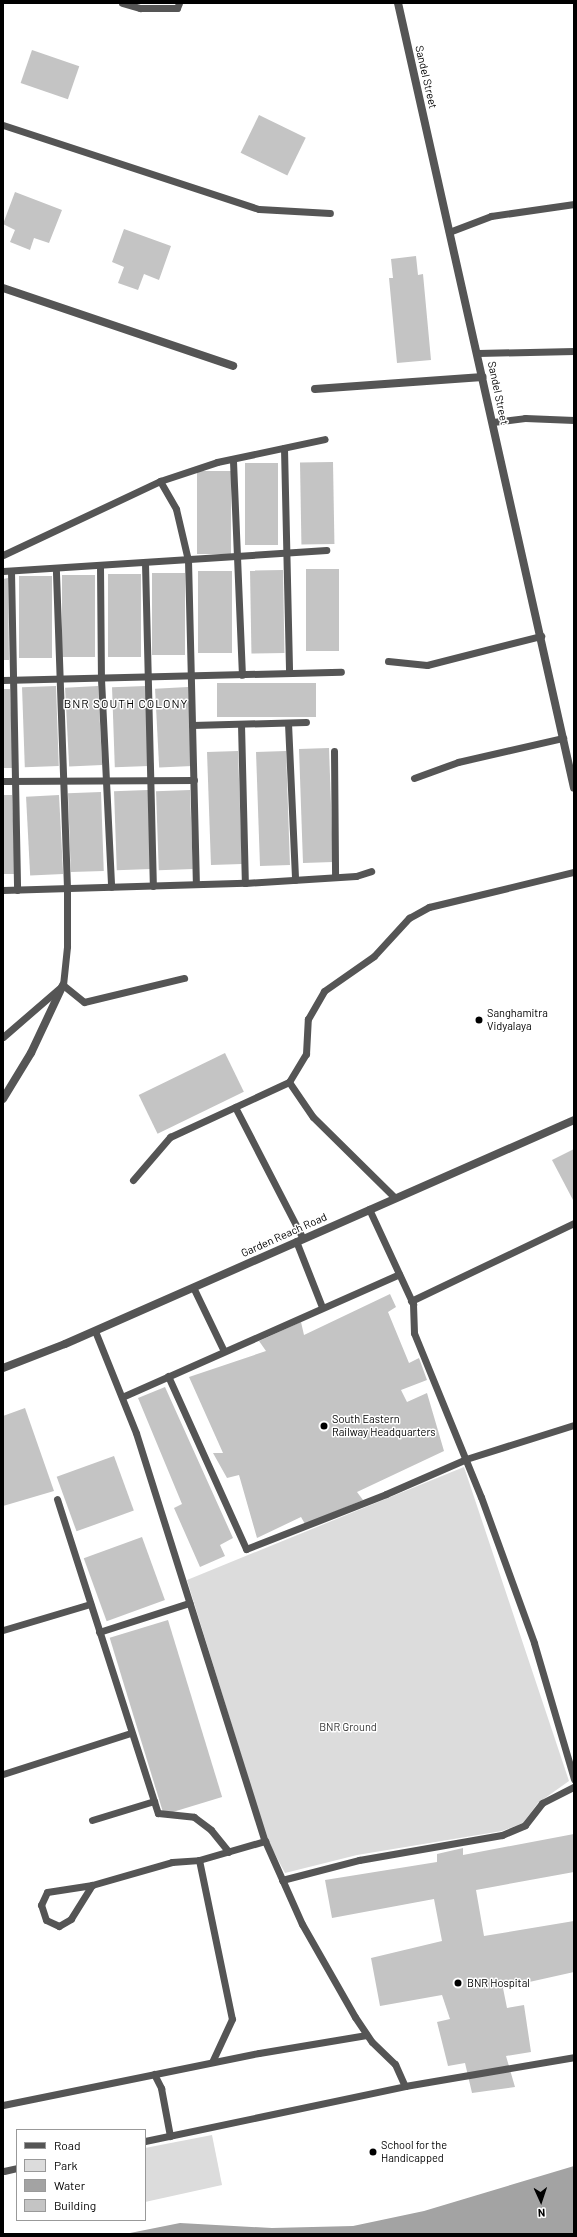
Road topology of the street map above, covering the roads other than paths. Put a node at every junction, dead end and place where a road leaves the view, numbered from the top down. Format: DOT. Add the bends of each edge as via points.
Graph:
graph roads {
  1 [pos="122,3"];
  2 [pos="179,3"];
  3 [pos="398,3"];
  4 [pos="3,125"];
  5 [pos="574,204"];
  6 [pos="330,213"];
  7 [pos="450,232"];
  8 [pos="3,288"];
  9 [pos="574,351"];
  10 [pos="478,353"];
  11 [pos="232,366"];
  12 [pos="483,377"];
  13 [pos="315,389"];
  14 [pos="574,420"];
  15 [pos="493,422"];
  16 [pos="325,439"];
  17 [pos="284,448"];
  18 [pos="233,461"];
  19 [pos="160,481"];
  20 [pos="326,550"];
  21 [pos="286,553"];
  22 [pos="3,555"];
  23 [pos="238,556"];
  24 [pos="188,560"];
  25 [pos="145,563"];
  26 [pos="100,566"];
  27 [pos="56,569"];
  28 [pos="3,571"];
  29 [pos="11,571"];
  30 [pos="541,636"];
  31 [pos="388,660"];
  32 [pos="341,672"];
  33 [pos="288,673"];
  34 [pos="242,675"];
  35 [pos="191,676"];
  36 [pos="149,678"];
  37 [pos="100,679"];
  38 [pos="3,680"];
  39 [pos="15,680"];
  40 [pos="60,681"];
  41 [pos="306,722"];
  42 [pos="288,723"];
  43 [pos="241,724"];
  44 [pos="192,725"];
  45 [pos="563,738"];
  46 [pos="334,751"];
  47 [pos="414,778"];
  48 [pos="106,780"];
  49 [pos="151,780"];
  50 [pos="194,780"];
  51 [pos="3,781"];
  52 [pos="16,781"];
  53 [pos="63,781"];
  54 [pos="574,788"];
  55 [pos="371,871"];
  56 [pos="574,872"];
  57 [pos="335,877"];
  58 [pos="295,880"];
  59 [pos="245,883"];
  60 [pos="196,884"];
  61 [pos="153,886"];
  62 [pos="111,887"];
  63 [pos="66,888"];
  64 [pos="3,890"];
  65 [pos="17,890"];
  66 [pos="184,978"];
  67 [pos="63,985"];
  68 [pos="3,1038"];
  69 [pos="289,1082"];
  70 [pos="3,1099"];
  71 [pos="235,1107"];
  72 [pos="574,1120"];
  73 [pos="133,1180"];
  74 [pos="395,1198"];
  75 [pos="369,1209"];
  76 [pos="574,1223"];
  77 [pos="299,1240"];
  78 [pos="399,1274"];
  79 [pos="193,1287"];
  80 [pos="411,1301"];
  81 [pos="322,1307"];
  82 [pos="95,1331"];
  83 [pos="224,1351"];
  84 [pos="3,1368"];
  85 [pos="168,1376"];
  86 [pos="122,1397"];
  87 [pos="574,1425"];
  88 [pos="466,1458"];
  89 [pos="57,1499"];
  90 [pos="188,1603"];
  91 [pos="90,1604"];
  92 [pos="3,1630"];
  93 [pos="99,1632"];
  94 [pos="131,1733"];
  95 [pos="572,1765"];
  96 [pos="3,1774"];
  97 [pos="574,1779"];
  98 [pos="574,1788"];
  99 [pos="154,1801"];
  100 [pos="92,1820"];
  101 [pos="265,1841"];
  102 [pos="229,1852"];
  103 [pos="199,1860"];
  104 [pos="282,1880"];
  105 [pos="92,1885"];
  106 [pos="367,2035"];
  107 [pos="574,2057"];
  108 [pos="212,2062"];
  109 [pos="154,2074"];
  110 [pos="405,2086"];
  111 [pos="3,2105"];
  112 [pos="170,2136"];
  113 [pos="146,2141"];
  114 [pos="16,2168"];
  115 [pos="4,2170"];
  1 -- 2 [label="lane" via="140,8 176,8"];
  3 -- 7 [label="street, Sandel Street"];
  4 -- 6 [label="lane" via="259,209"];
  5 -- 7 [label="lane" via="491,216"];
  7 -- 10 [label="street, Sandel Street"];
  8 -- 11 [label="street"];
  9 -- 10 [label="lane"];
  10 -- 12 [label="street, Sandel Street"];
  12 -- 13 [label="street"];
  12 -- 15 [label="street, Sandel Street"];
  14 -- 15 [label="lane" via="526,418"];
  15 -- 30 [label="street, Sandel Street"];
  16 -- 17 [label="lane"];
  17 -- 18 [label="lane"];
  17 -- 21 [label="lane"];
  18 -- 19 [label="lane" via="217,462"];
  18 -- 23 [label="lane"];
  19 -- 22 [label="lane"];
  19 -- 24 [label="lane" via="176,509"];
  20 -- 21 [label="lane"];
  21 -- 23 [label="lane"];
  21 -- 33 [label="lane"];
  23 -- 24 [label="lane"];
  23 -- 34 [label="lane"];
  24 -- 25 [label="lane"];
  24 -- 35 [label="lane"];
  25 -- 26 [label="lane"];
  25 -- 36 [label="lane"];
  26 -- 27 [label="lane"];
  26 -- 37 [label="lane"];
  27 -- 29 [label="lane"];
  27 -- 40 [label="lane"];
  28 -- 29 [label="lane"];
  29 -- 39 [label="lane"];
  30 -- 31 [label="lane" via="427,665"];
  30 -- 45 [label="street, Sandel Street"];
  32 -- 33 [label="lane"];
  33 -- 34 [label="lane"];
  34 -- 35 [label="lane"];
  35 -- 36 [label="lane"];
  35 -- 44 [label="lane"];
  36 -- 37 [label="lane"];
  36 -- 49 [label="lane"];
  37 -- 40 [label="lane"];
  37 -- 48 [label="lane"];
  38 -- 39 [label="lane"];
  39 -- 40 [label="lane"];
  39 -- 52 [label="lane"];
  40 -- 53 [label="lane"];
  41 -- 42 [label="lane"];
  42 -- 43 [label="lane"];
  42 -- 58 [label="lane"];
  43 -- 44 [label="lane"];
  43 -- 59 [label="lane"];
  44 -- 50 [label="lane"];
  45 -- 47 [label="lane" via="458,762"];
  45 -- 54 [label="street, Sandel Street"];
  46 -- 57 [label="lane"];
  48 -- 49 [label="lane"];
  48 -- 53 [label="lane"];
  48 -- 62 [label="lane"];
  49 -- 50 [label="lane"];
  49 -- 61 [label="lane"];
  50 -- 60 [label="lane"];
  51 -- 52 [label="lane"];
  52 -- 53 [label="lane"];
  52 -- 65 [label="lane"];
  53 -- 63 [label="lane"];
  55 -- 57 [label="lane"];
  56 -- 69 [label="lane" via="429,907 409,918 374,956 324,991 308,1020 306,1054"];
  57 -- 58 [label="lane"];
  58 -- 59 [label="lane"];
  59 -- 60 [label="lane"];
  60 -- 61 [label="lane"];
  61 -- 62 [label="lane"];
  62 -- 63 [label="lane"];
  63 -- 65 [label="lane"];
  63 -- 67 [label="lane" via="67,946"];
  64 -- 65 [label="lane"];
  66 -- 67 [label="lane" via="84,1002"];
  67 -- 68 [label="lane"];
  67 -- 70 [label="street" via="31,1054"];
  69 -- 71 [label="lane"];
  69 -- 74 [label="lane" via="313,1117"];
  71 -- 73 [label="lane" via="170,1137"];
  71 -- 77 [label="lane"];
  72 -- 74 [label="street, Garden Reach Road"];
  74 -- 75 [label="street, Garden Reach Road"];
  75 -- 77 [label="street, Garden Reach Road"];
  75 -- 78 [label="lane"];
  76 -- 80 [label="lane"];
  77 -- 79 [label="street, Garden Reach Road"];
  77 -- 81 [label="lane"];
  78 -- 80 [label="lane"];
  78 -- 81 [label="lane"];
  79 -- 82 [label="street, Garden Reach Road"];
  79 -- 83 [label="lane"];
  80 -- 88 [label="lane" via="414,1333"];
  81 -- 83 [label="lane"];
  82 -- 84 [label="street, Garden Reach Road"];
  82 -- 86 [label="lane"];
  83 -- 85 [label="lane"];
  85 -- 86 [label="lane"];
  85 -- 88 [label="lane" via="246,1549 386,1494"];
  86 -- 90 [label="lane" via="136,1433"];
  87 -- 88 [label="lane"];
  88 -- 95 [label="lane" via="534,1643"];
  89 -- 91 [label="lane"];
  90 -- 93 [label="lane"];
  90 -- 101 [label="lane"];
  91 -- 92 [label="lane"];
  91 -- 93 [label="lane"];
  93 -- 94 [label="lane"];
  94 -- 96 [label="lane"];
  94 -- 99 [label="lane"];
  95 -- 97 [label="lane"];
  98 -- 104 [label="lane" via="542,1803 525,1825 502,1835 359,1860"];
  99 -- 100 [label="lane"];
  99 -- 102 [label="lane" via="158,1813 194,1817 211,1830"];
  101 -- 102 [label="lane"];
  101 -- 104 [label="lane"];
  102 -- 103 [label="lane"];
  103 -- 105 [label="lane" via="172,1862"];
  103 -- 108 [label="lane" via="232,2019"];
  104 -- 106 [label="lane" via="302,1924"];
  105 -- 105 [label="lane" via="71,1919 59,1926 46,1920 40,1905 47,1892"];
  106 -- 108 [label="lane"];
  106 -- 110 [label="lane" via="396,2064"];
  107 -- 110 [label="lane"];
  108 -- 109 [label="lane"];
  109 -- 111 [label="lane"];
  109 -- 112 [label="lane" via="161,2088"];
  110 -- 112 [label="lane"];
  112 -- 113 [label="lane"];
  114 -- 115 [label="lane"];
}
